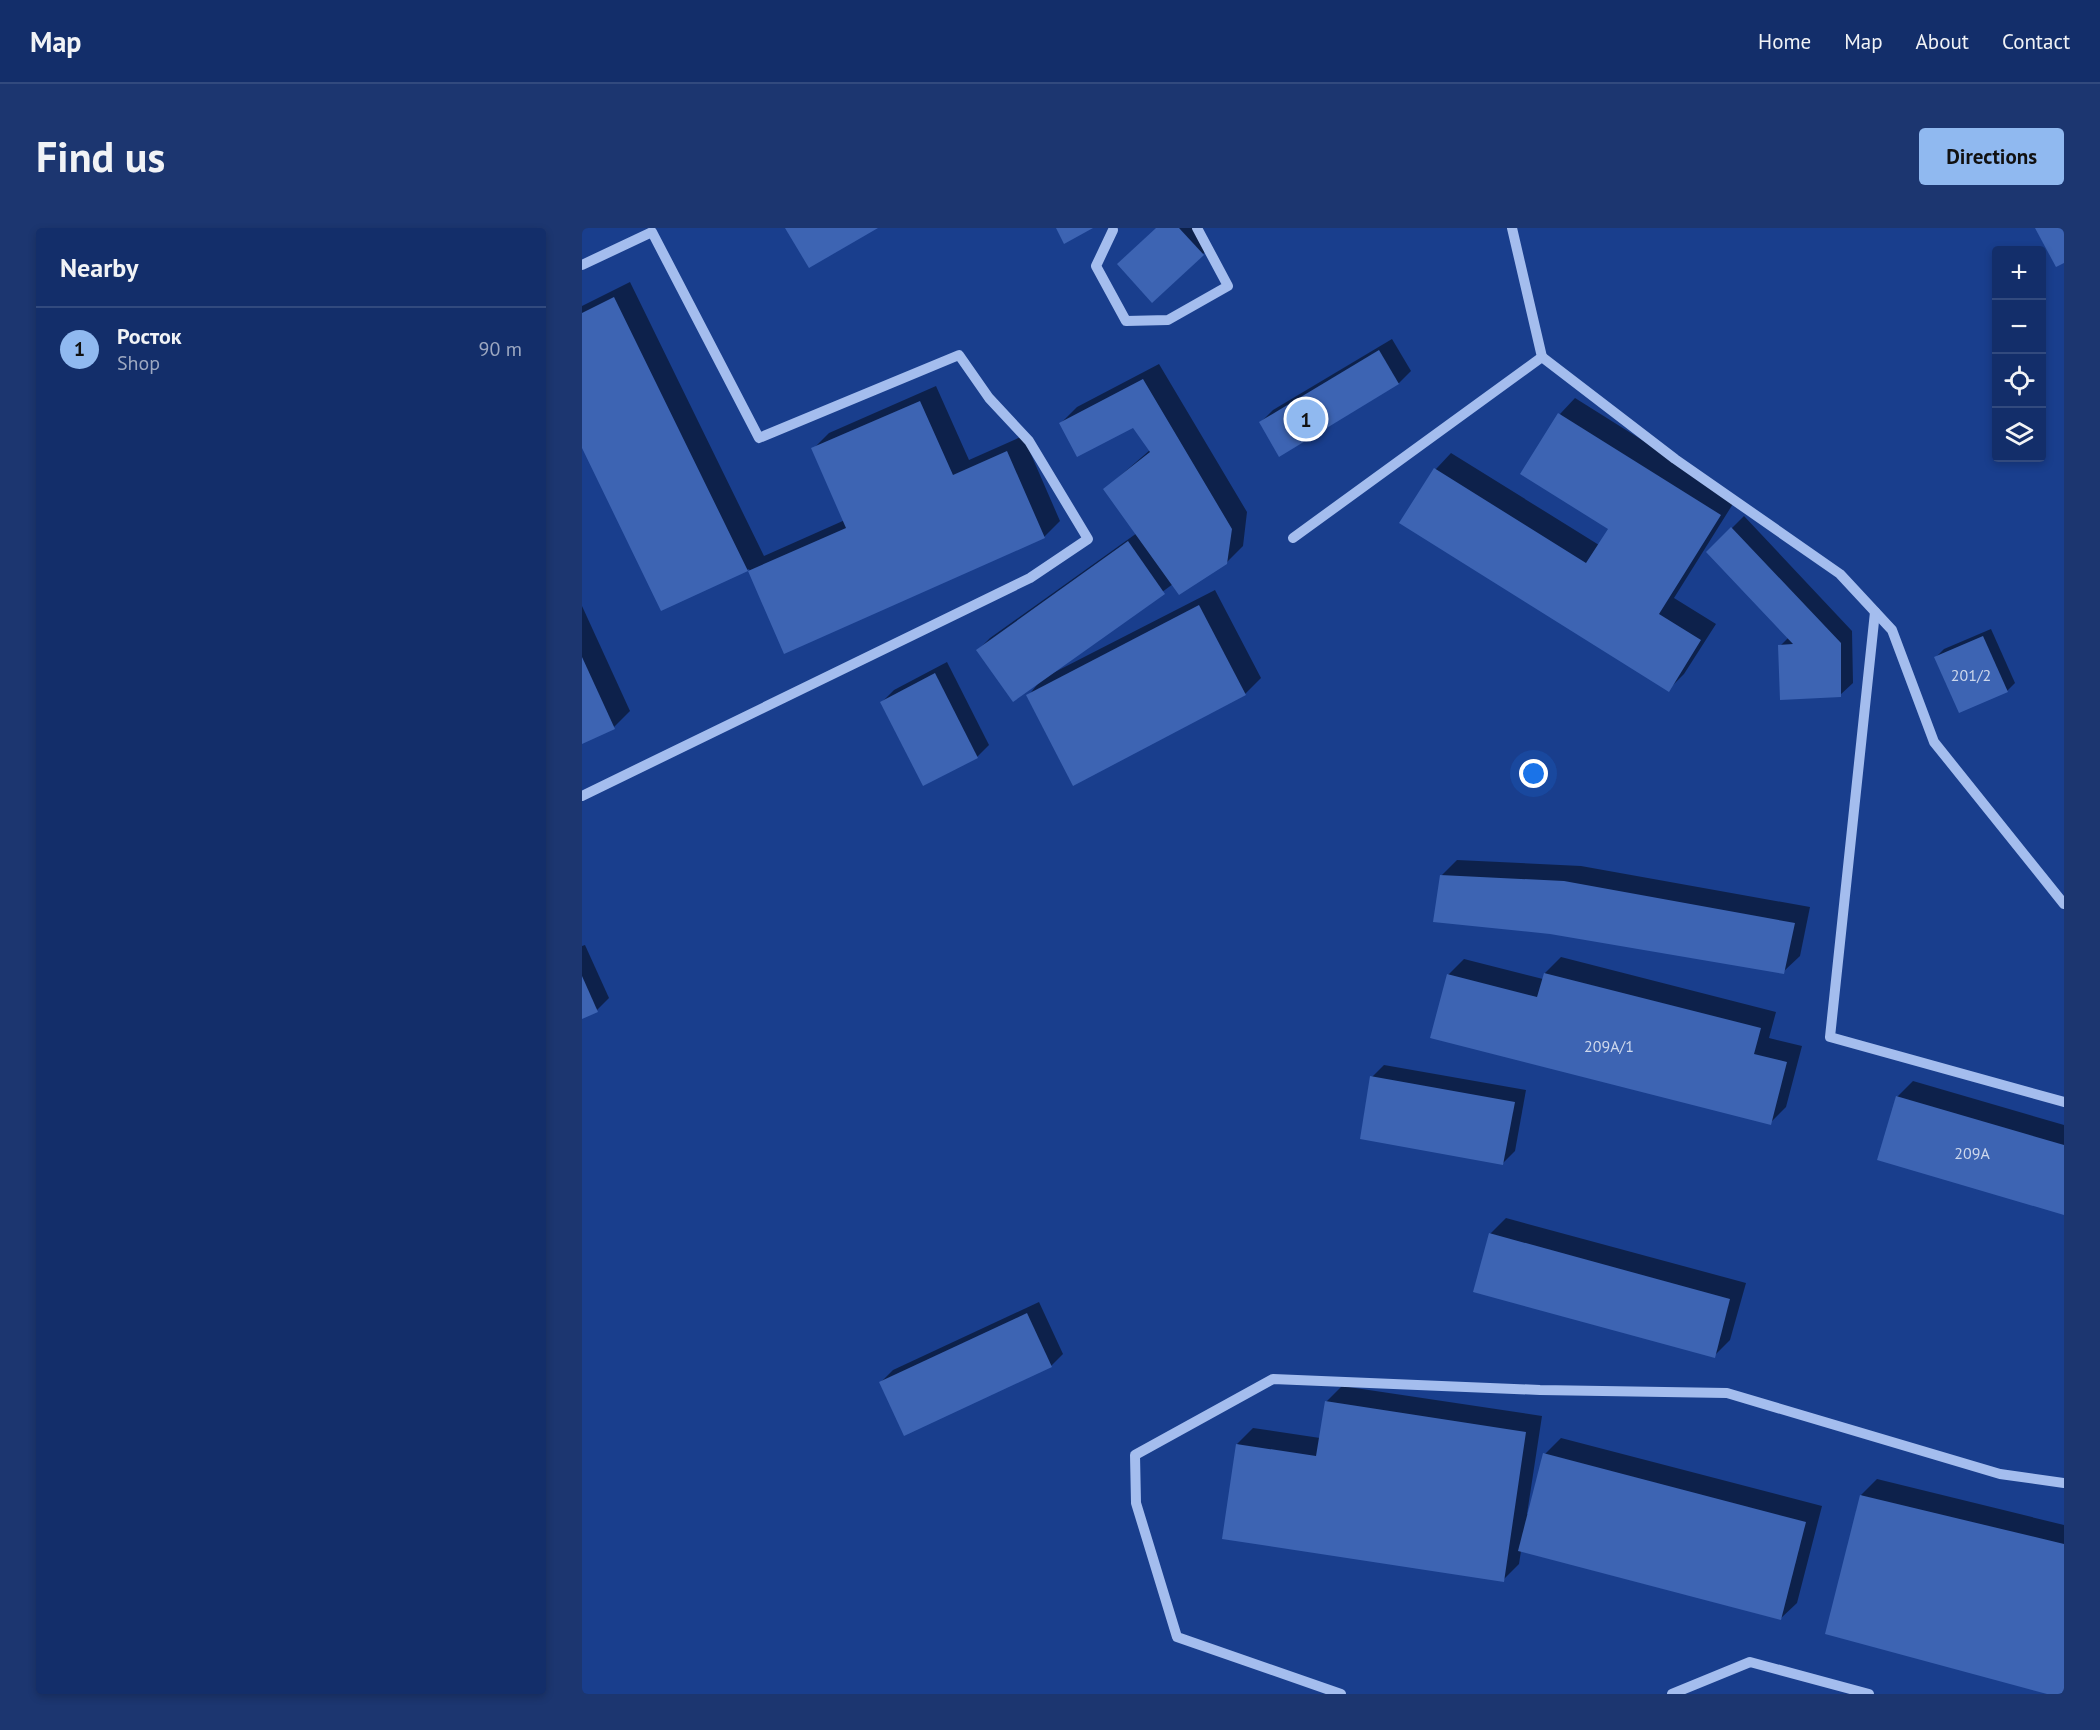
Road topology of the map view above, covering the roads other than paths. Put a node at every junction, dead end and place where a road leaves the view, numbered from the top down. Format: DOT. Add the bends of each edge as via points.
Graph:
graph roads {
  1 [pos="1197,228"];
  2 [pos="1512,228"];
  3 [pos="1114,229"];
  4 [pos="582,265"];
  5 [pos="1542,357"];
  6 [pos="1293,538"];
  7 [pos="1875,612"];
  8 [pos="582,796"];
  9 [pos="2064,904"];
  10 [pos="2064,1102"];
  11 [pos="2064,1483"];
  12 [pos="1341,1694"];
  13 [pos="1672,1694"];
  14 [pos="1869,1694"];
  1 -- 3 [label="lane" via="1228,286 1168,320 1126,321 1096,266"];
  2 -- 5 [label="lane"];
  4 -- 8 [label="lane" via="652,232 759,438 959,355 988,398 1029,441 1088,539 1030,578"];
  5 -- 6 [label="lane"];
  5 -- 7 [label="lane" via="1675,459 1840,574"];
  7 -- 9 [label="lane" via="1892,630 1934,742"];
  7 -- 10 [label="lane" via="1830,1037"];
  11 -- 12 [label="lane" via="2000,1474 1727,1392 1540,1390 1273,1379 1136,1455 1136,1503 1177,1637"];
  13 -- 14 [label="lane" via="1750,1662"];
}
